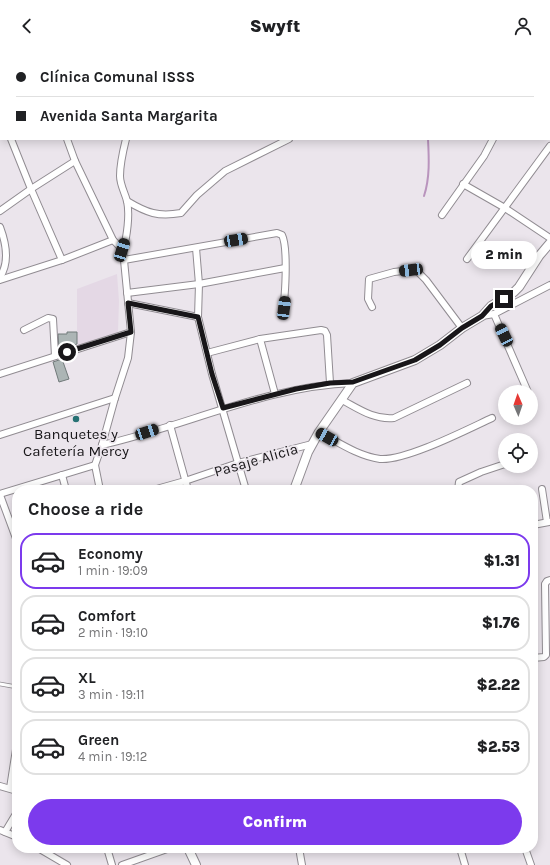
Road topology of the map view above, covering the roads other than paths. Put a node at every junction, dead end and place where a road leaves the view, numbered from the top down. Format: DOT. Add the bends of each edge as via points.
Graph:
graph roads {
  1 [pos="11,140"];
  2 [pos="67,140"];
  3 [pos="126,140"];
  4 [pos="287,140"];
  5 [pos="492,140"];
  6 [pos="550,146"];
  7 [pos="75,161"];
  8 [pos="463,184"];
  9 [pos="31,189"];
  10 [pos="127,201"];
  11 [pos="504,208"];
  12 [pos="0,211"];
  13 [pos="442,215"];
  14 [pos="0,227"];
  15 [pos="550,238"];
  16 [pos="113,240"];
  17 [pos="550,243"];
  18 [pos="196,248"];
  19 [pos="122,250"];
  20 [pos="467,259"];
  21 [pos="62,260"];
  22 [pos="124,260"];
  23 [pos="285,268"];
  24 [pos="0,277"];
  25 [pos="0,280"];
  26 [pos="199,284"];
  27 [pos="550,285"];
  28 [pos="127,293"];
  29 [pos="128,303"];
  30 [pos="372,307"];
  31 [pos="494,314"];
  32 [pos="282,315"];
  33 [pos="482,316"];
  34 [pos="198,317"];
  35 [pos="462,328"];
  36 [pos="24,330"];
  37 [pos="131,332"];
  38 [pos="260,339"];
  39 [pos="207,353"];
  40 [pos="55,356"];
  41 [pos="0,374"];
  42 [pos="353,382"];
  43 [pos="330,383"];
  44 [pos="467,383"];
  45 [pos="525,385"];
  46 [pos="275,394"];
  47 [pos="115,398"];
  48 [pos="342,400"];
  49 [pos="223,408"];
  50 [pos="492,418"];
  51 [pos="170,425"];
  52 [pos="319,432"];
  53 [pos="0,435"];
  54 [pos="312,444"];
  55 [pos="102,445"];
  56 [pos="238,464"];
  57 [pos="95,465"];
  58 [pos="498,467"];
  59 [pos="62,475"];
  60 [pos="185,481"];
  61 [pos="31,485"];
  62 [pos="65,485"];
  63 [pos="99,485"];
  64 [pos="171,485"];
  65 [pos="186,485"];
  66 [pos="244,485"];
  67 [pos="296,485"];
  68 [pos="458,485"];
  69 [pos="542,490"];
  70 [pos="12,491"];
  71 [pos="0,495"];
  72 [pos="548,522"];
  73 [pos="538,524"];
  74 [pos="12,527"];
  75 [pos="550,580"];
  76 [pos="538,658"];
  77 [pos="0,684"];
  78 [pos="12,686"];
  79 [pos="12,775"];
  80 [pos="0,786"];
  81 [pos="10,788"];
  82 [pos="12,819"];
  83 [pos="3,831"];
  84 [pos="47,853"];
  85 [pos="108,853"];
  86 [pos="156,853"];
  87 [pos="190,853"];
  88 [pos="300,853"];
  89 [pos="461,853"];
  90 [pos="527,853"];
  91 [pos="67,865"];
  92 [pos="112,865"];
  93 [pos="122,865"];
  94 [pos="196,865"];
  95 [pos="302,865"];
  96 [pos="465,865"];
  97 [pos="531,865"];
  1 -- 9 [label="street"];
  2 -- 7 [label="street"];
  3 -- 10 [label="street" via="120,178"];
  4 -- 10 [label="street" via="225,171 180,213 156,215"];
  5 -- 8 [label="street"];
  6 -- 11 [label="street"];
  7 -- 9 [label="street"];
  7 -- 16 [label="street"];
  8 -- 11 [label="street"];
  8 -- 13 [label="street"];
  9 -- 12 [label="street"];
  9 -- 21 [label="street"];
  10 -- 19 [label="street" via="126,240"];
  11 -- 15 [label="street"];
  11 -- 20 [label="street"];
  14 -- 24 [label="street" via="6,244 5,270"];
  16 -- 19 [label="street"];
  16 -- 21 [label="street"];
  17 -- 33 [label="street" via="520,286 491,306"];
  18 -- 22 [label="street"];
  18 -- 23 [label="street" via="277,233 284,239"];
  18 -- 26 [label="street"];
  19 -- 22 [label="street"];
  21 -- 25 [label="street"];
  22 -- 28 [label="street"];
  23 -- 26 [label="street"];
  23 -- 32 [label="street"];
  26 -- 28 [label="street"];
  26 -- 34 [label="street"];
  27 -- 31 [label="street"];
  28 -- 29 [label="street"];
  29 -- 34 [label="street"];
  29 -- 37 [label="street"];
  30 -- 35 [label="street" via="368,299 369,279 411,270 418,272 426,280"];
  31 -- 33 [label="street"];
  31 -- 45 [label="street"];
  33 -- 35 [label="street"];
  34 -- 39 [label="street"];
  35 -- 42 [label="street" via="415,360"];
  36 -- 40 [label="street" via="48,318 53,319"];
  37 -- 40 [label="street"];
  37 -- 47 [label="street" via="128,358"];
  38 -- 39 [label="street"];
  38 -- 43 [label="street" via="325,331"];
  38 -- 46 [label="street"];
  39 -- 49 [label="street"];
  40 -- 41 [label="street"];
  42 -- 43 [label="street"];
  42 -- 48 [label="street"];
  43 -- 46 [label="street"];
  44 -- 48 [label="street" via="394,418 383,419 374,416"];
  46 -- 49 [label="street"];
  47 -- 53 [label="street"];
  47 -- 55 [label="street"];
  48 -- 52 [label="street"];
  49 -- 51 [label="street"];
  49 -- 56 [label="street"];
  50 -- 52 [label="street" via="420,450 382,459 350,449"];
  51 -- 55 [label="street"];
  51 -- 60 [label="street"];
  52 -- 54 [label="street"];
  54 -- 56 [label="street, Pasaje Alicia"];
  54 -- 67 [label="street"];
  55 -- 57 [label="street"];
  56 -- 60 [label="street, Pasaje Alicia"];
  56 -- 66 [label="street"];
  57 -- 59 [label="street"];
  57 -- 63 [label="street"];
  58 -- 68 [label="street" via="467,478"];
  59 -- 61 [label="street"];
  59 -- 62 [label="street"];
  60 -- 64 [label="street, Pasaje Alicia"];
  60 -- 65 [label="street"];
  69 -- 72 [label="street"];
  70 -- 71 [label="street"];
  71 -- 74 [label="street"];
  72 -- 73 [label="street"];
  75 -- 76 [label="street" via="545,584 546,655"];
  77 -- 78 [label="lane"];
  79 -- 81 [label="street"];
  80 -- 81 [label="street"];
  82 -- 83 [label="street"];
  84 -- 91 [label="street"];
  85 -- 92 [label="street"];
  86 -- 93 [label="street"];
  87 -- 94 [label="street"];
  88 -- 95 [label="street"];
  89 -- 96 [label="street"];
  90 -- 97 [label="street"];
}
